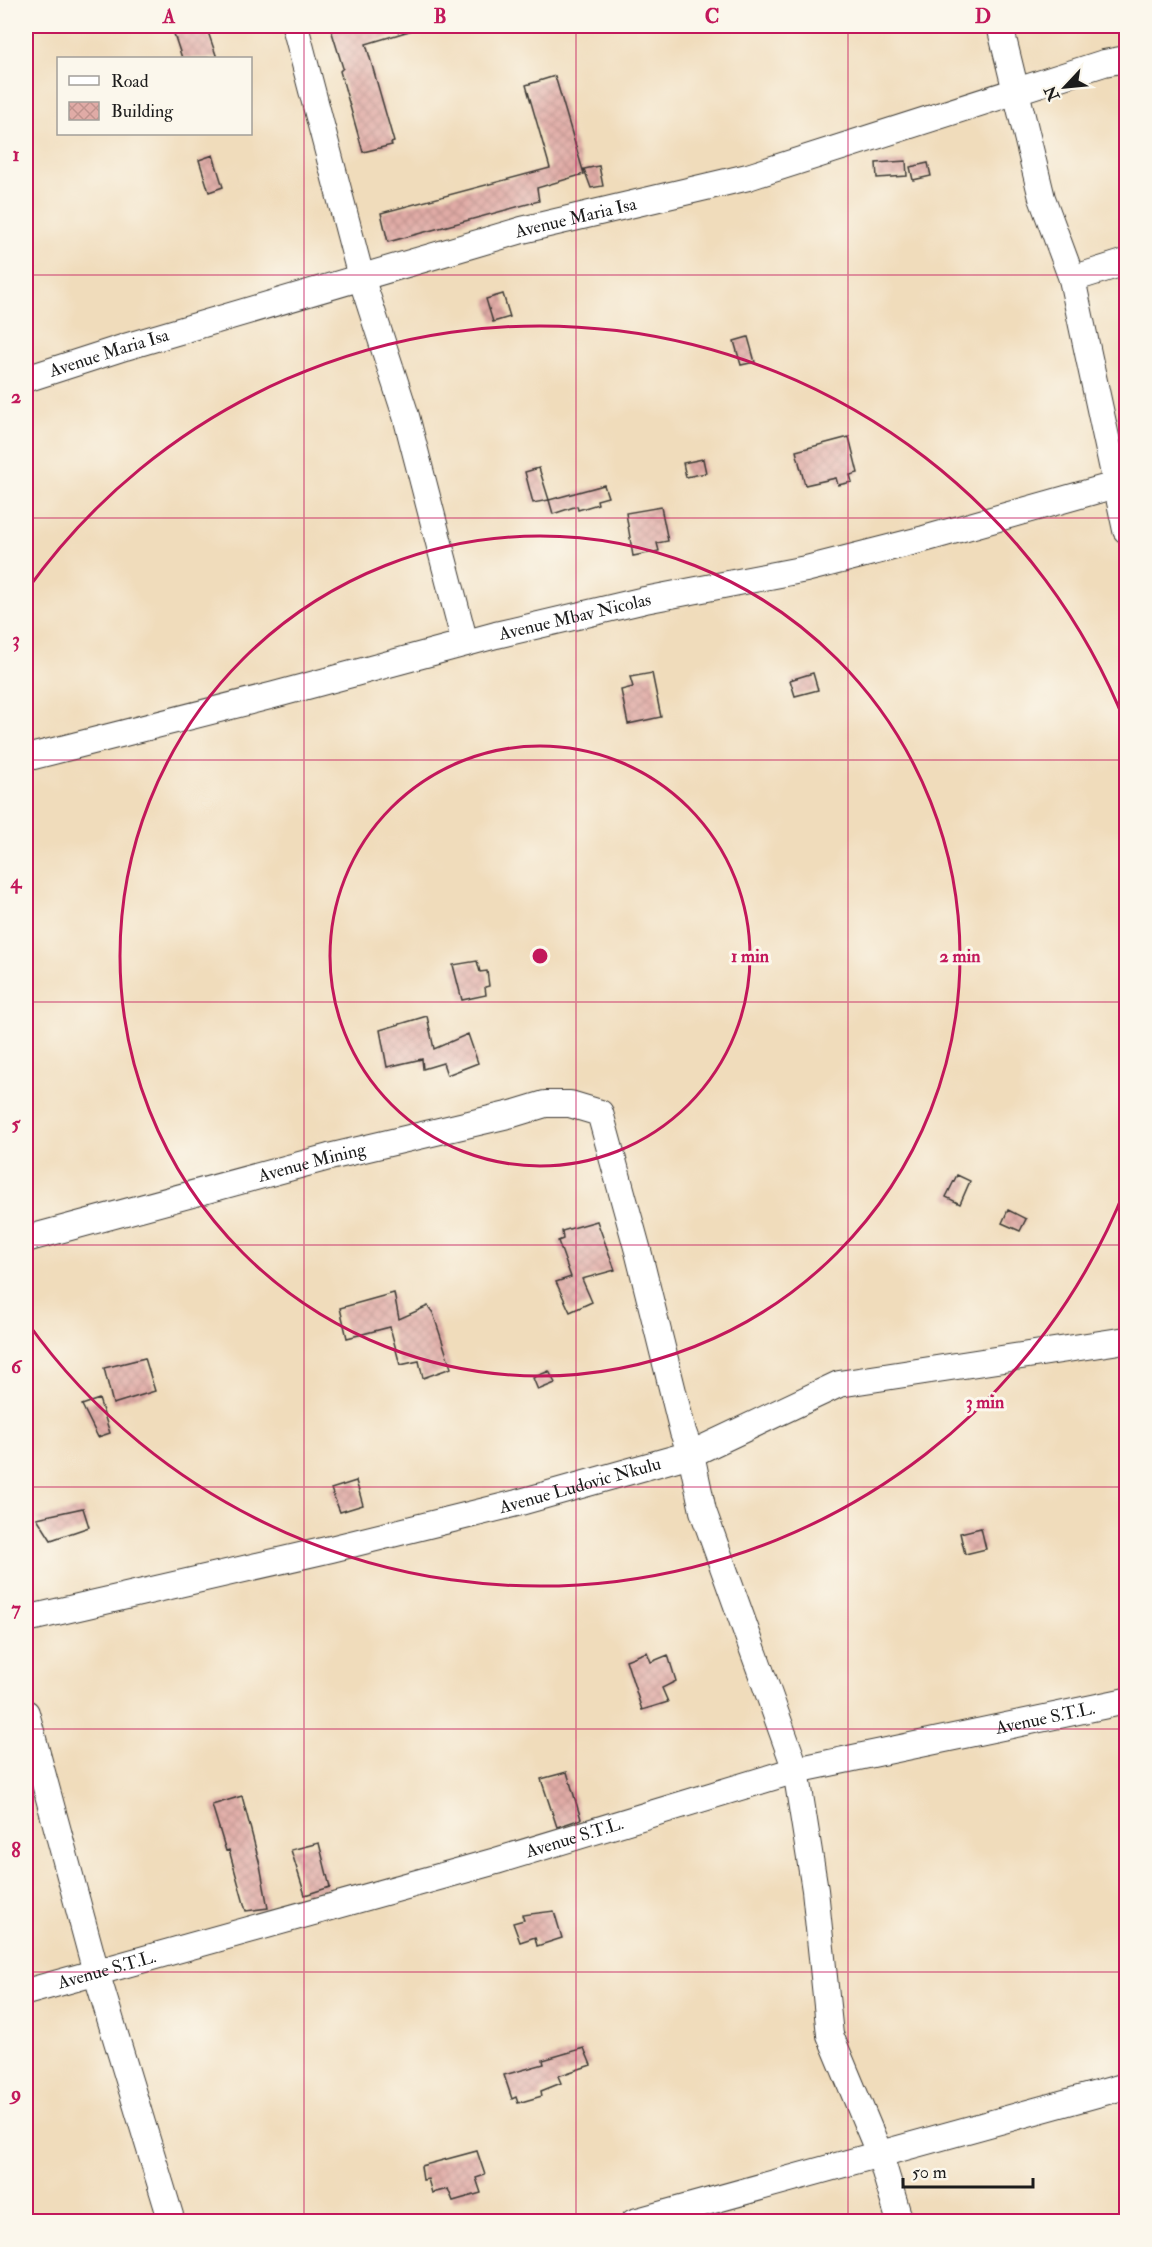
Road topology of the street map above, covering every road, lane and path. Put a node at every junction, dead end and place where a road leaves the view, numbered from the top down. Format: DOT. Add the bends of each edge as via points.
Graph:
graph roads {
  1 [pos="295,26"];
  2 [pos="1000,26"];
  3 [pos="1126,58"];
  4 [pos="1014,92"];
  5 [pos="1126,262"];
  6 [pos="361,277"];
  7 [pos="1072,279"];
  8 [pos="26,379"];
  9 [pos="1122,484"];
  10 [pos="1126,530"];
  11 [pos="465,643"];
  12 [pos="26,758"];
  13 [pos="26,1239"];
  14 [pos="1126,1340"];
  15 [pos="691,1454"];
  16 [pos="26,1619"];
  17 [pos="1126,1701"];
  18 [pos="26,1713"];
  19 [pos="796,1770"];
  20 [pos="96,1972"];
  21 [pos="26,1992"];
  22 [pos="1126,2086"];
  23 [pos="880,2155"];
  24 [pos="172,2222"];
  25 [pos="634,2222"];
  26 [pos="900,2222"];
  1 -- 6 [label="street"];
  2 -- 4 [label="street"];
  3 -- 4 [label="street, Avenue Maria Isa"];
  4 -- 6 [label="street, Avenue Maria Isa" via="748,177 522,230"];
  4 -- 7 [label="street" via="1042,198"];
  5 -- 7 [label="street"];
  6 -- 8 [label="street, Avenue Maria Isa"];
  6 -- 11 [label="street" via="406,416"];
  7 -- 9 [label="street"];
  9 -- 10 [label="street"];
  9 -- 11 [label="street, Avenue Mbav Nicolas" via="806,569 645,600"];
  11 -- 12 [label="street, Avenue Mbav Nicolas"];
  13 -- 15 [label="street, Avenue Mining" via="329,1156 545,1104 570,1104 600,1113"];
  14 -- 15 [label="street, Avenue Ludovic Nkulu" via="839,1384"];
  15 -- 16 [label="street, Avenue Ludovic Nkulu" via="354,1544"];
  15 -- 19 [label="street" via="703,1511"];
  17 -- 19 [label="street, Avenue S.T.L."];
  18 -- 20 [label="street"];
  19 -- 20 [label="street, Avenue S.T.L." via="496,1861"];
  19 -- 23 [label="street" via="815,1890 830,2035"];
  20 -- 21 [label="street, Avenue S.T.L."];
  20 -- 24 [label="street"];
  22 -- 23 [label="street"];
  23 -- 25 [label="street"];
  23 -- 26 [label="street"];
}
